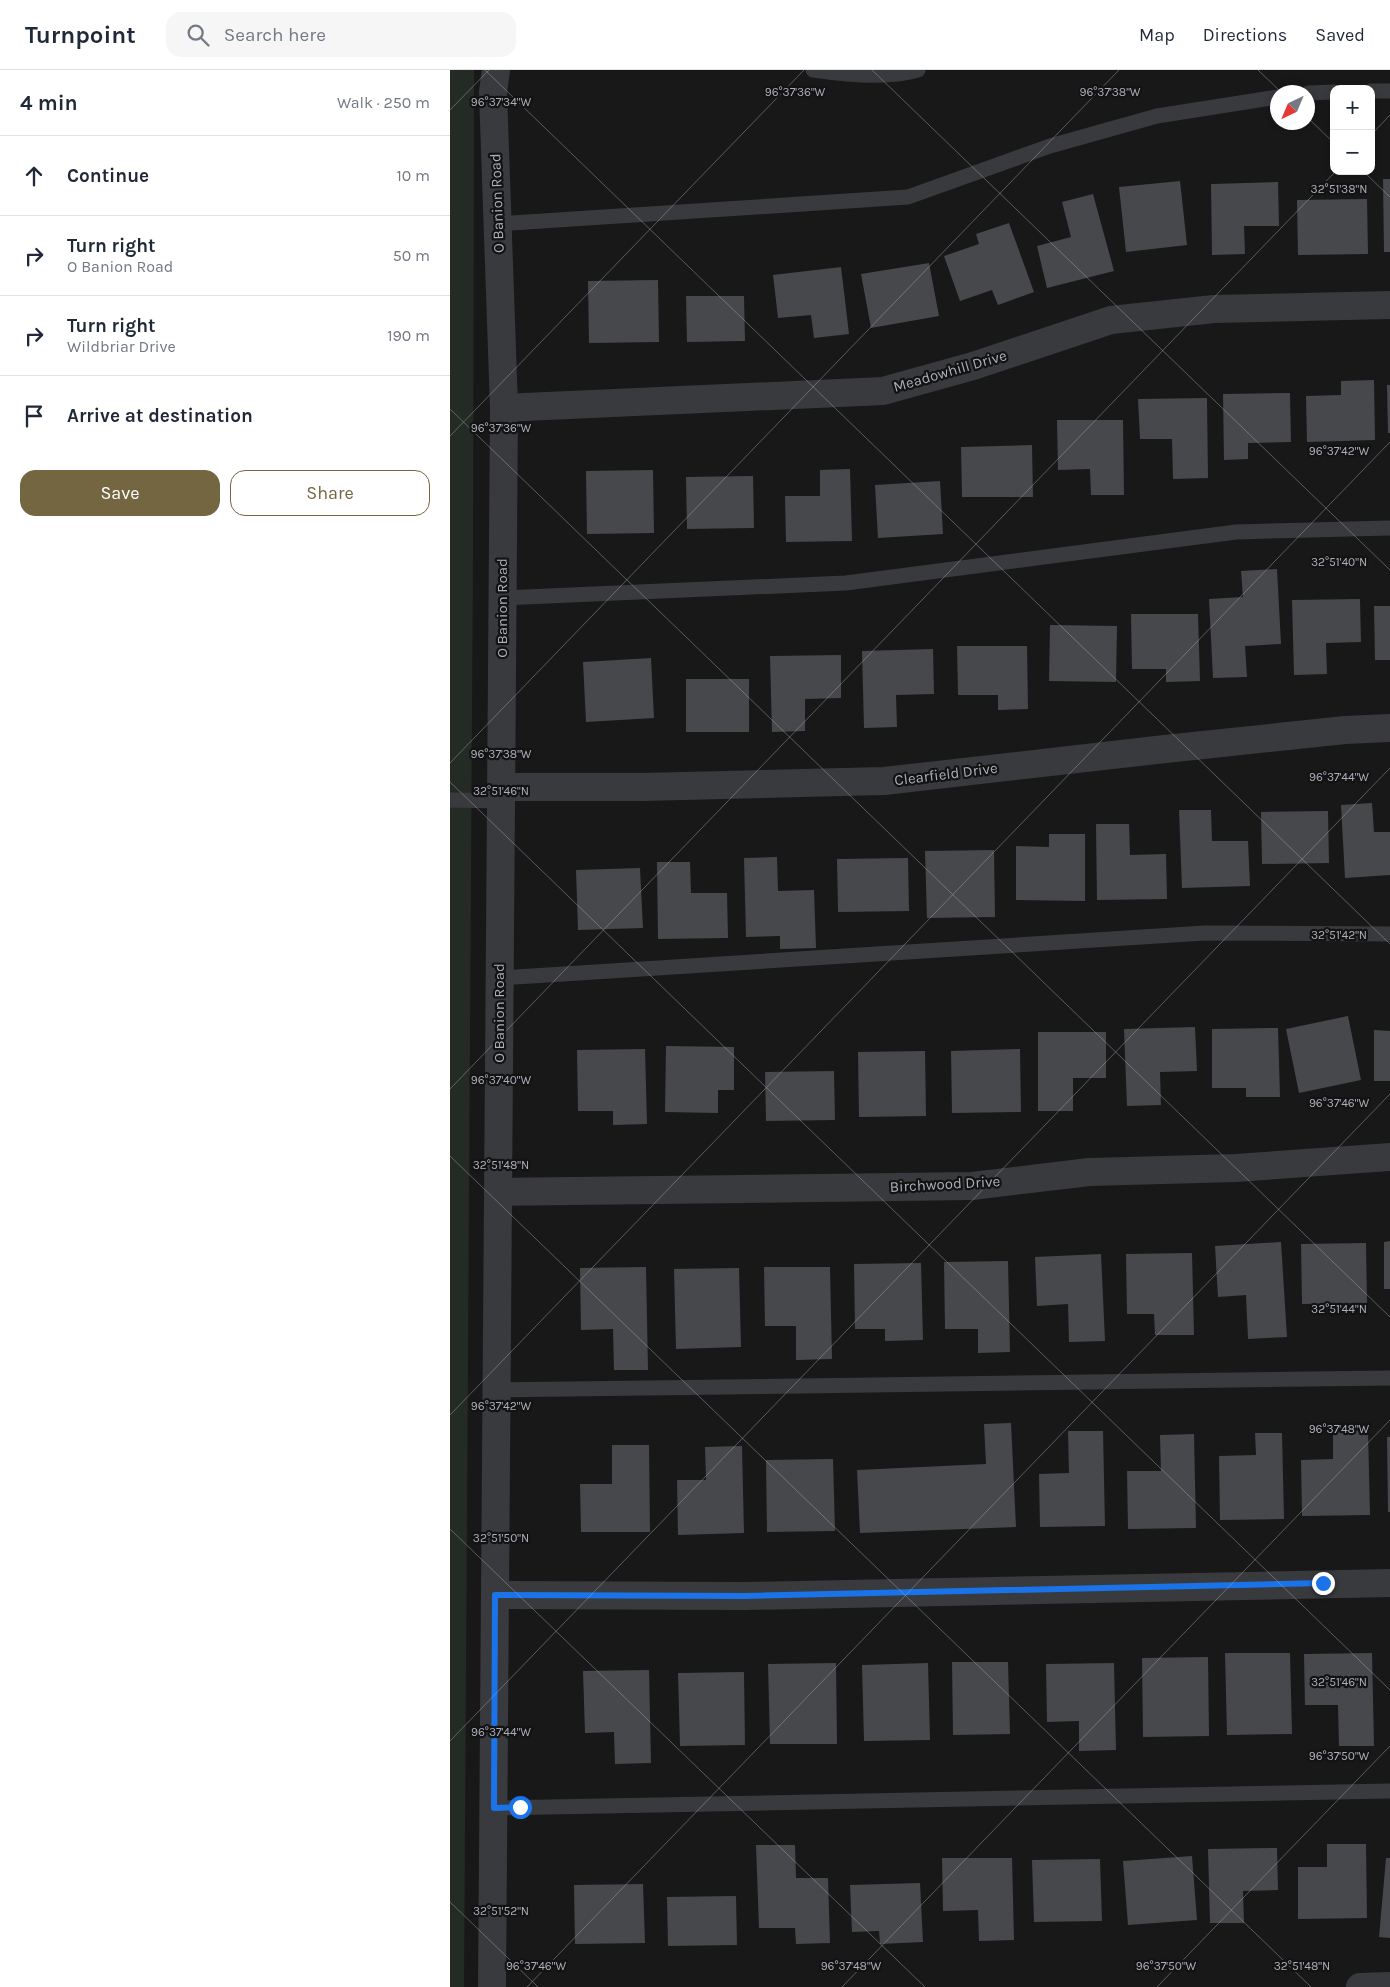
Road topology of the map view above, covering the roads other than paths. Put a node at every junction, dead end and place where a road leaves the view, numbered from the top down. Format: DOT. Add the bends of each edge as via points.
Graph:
graph roads {
  1 [pos="496,70"];
  2 [pos="813,70"];
  3 [pos="918,70"];
  4 [pos="1375,91"];
  5 [pos="1390,91"];
  6 [pos="1330,92"];
  7 [pos="1315,93"];
  8 [pos="1270,98"];
  9 [pos="498,224"];
  10 [pos="1390,304"];
  11 [pos="504,408"];
  12 [pos="1390,528"];
  13 [pos="503,598"];
  14 [pos="1390,728"];
  15 [pos="501,794"];
  16 [pos="450,800"];
  17 [pos="1390,934"];
  18 [pos="500,978"];
  19 [pos="1390,1158"];
  20 [pos="498,1192"];
  21 [pos="1390,1378"];
  22 [pos="497,1390"];
  23 [pos="1390,1582"];
  24 [pos="495,1595"];
  25 [pos="1390,1791"];
  26 [pos="494,1808"];
  27 [pos="1390,1986"];
  28 [pos="492,1987"];
  29 [pos="1360,1987"];
  1 -- 9 [label="street, O Banion Road" via="493,92"];
  2 -- 3 [label="lane" via="904,75"];
  4 -- 5 [label="lane"];
  6 -- 7 [label="lane"];
  8 -- 9 [label="lane" via="1148,119 1050,146 908,197"];
  9 -- 11 [label="street, O Banion Road"];
  10 -- 11 [label="street, Meadowhill Drive" via="1214,309 1111,320 973,366 883,391"];
  11 -- 13 [label="street, O Banion Road"];
  12 -- 13 [label="lane" via="1236,532 846,582"];
  13 -- 15 [label="street, O Banion Road"];
  14 -- 15 [label="street, Clearfield Drive" via="1165,748 884,781"];
  15 -- 16 [label="lane"];
  15 -- 18 [label="street, O Banion Road"];
  17 -- 18 [label="lane" via="1204,933"];
  18 -- 20 [label="street, O Banion Road"];
  19 -- 20 [label="street, Birchwood Drive" via="1236,1168 1089,1172 972,1186"];
  20 -- 22 [label="street, O Banion Road"];
  21 -- 22 [label="lane"];
  22 -- 24 [label="street, O Banion Road"];
  23 -- 24 [label="street" via="745,1596"];
  24 -- 26 [label="street, O Banion Road"];
  25 -- 26 [label="lane"];
  26 -- 28 [label="street, O Banion Road"];
  27 -- 29 [label="street"];
}
